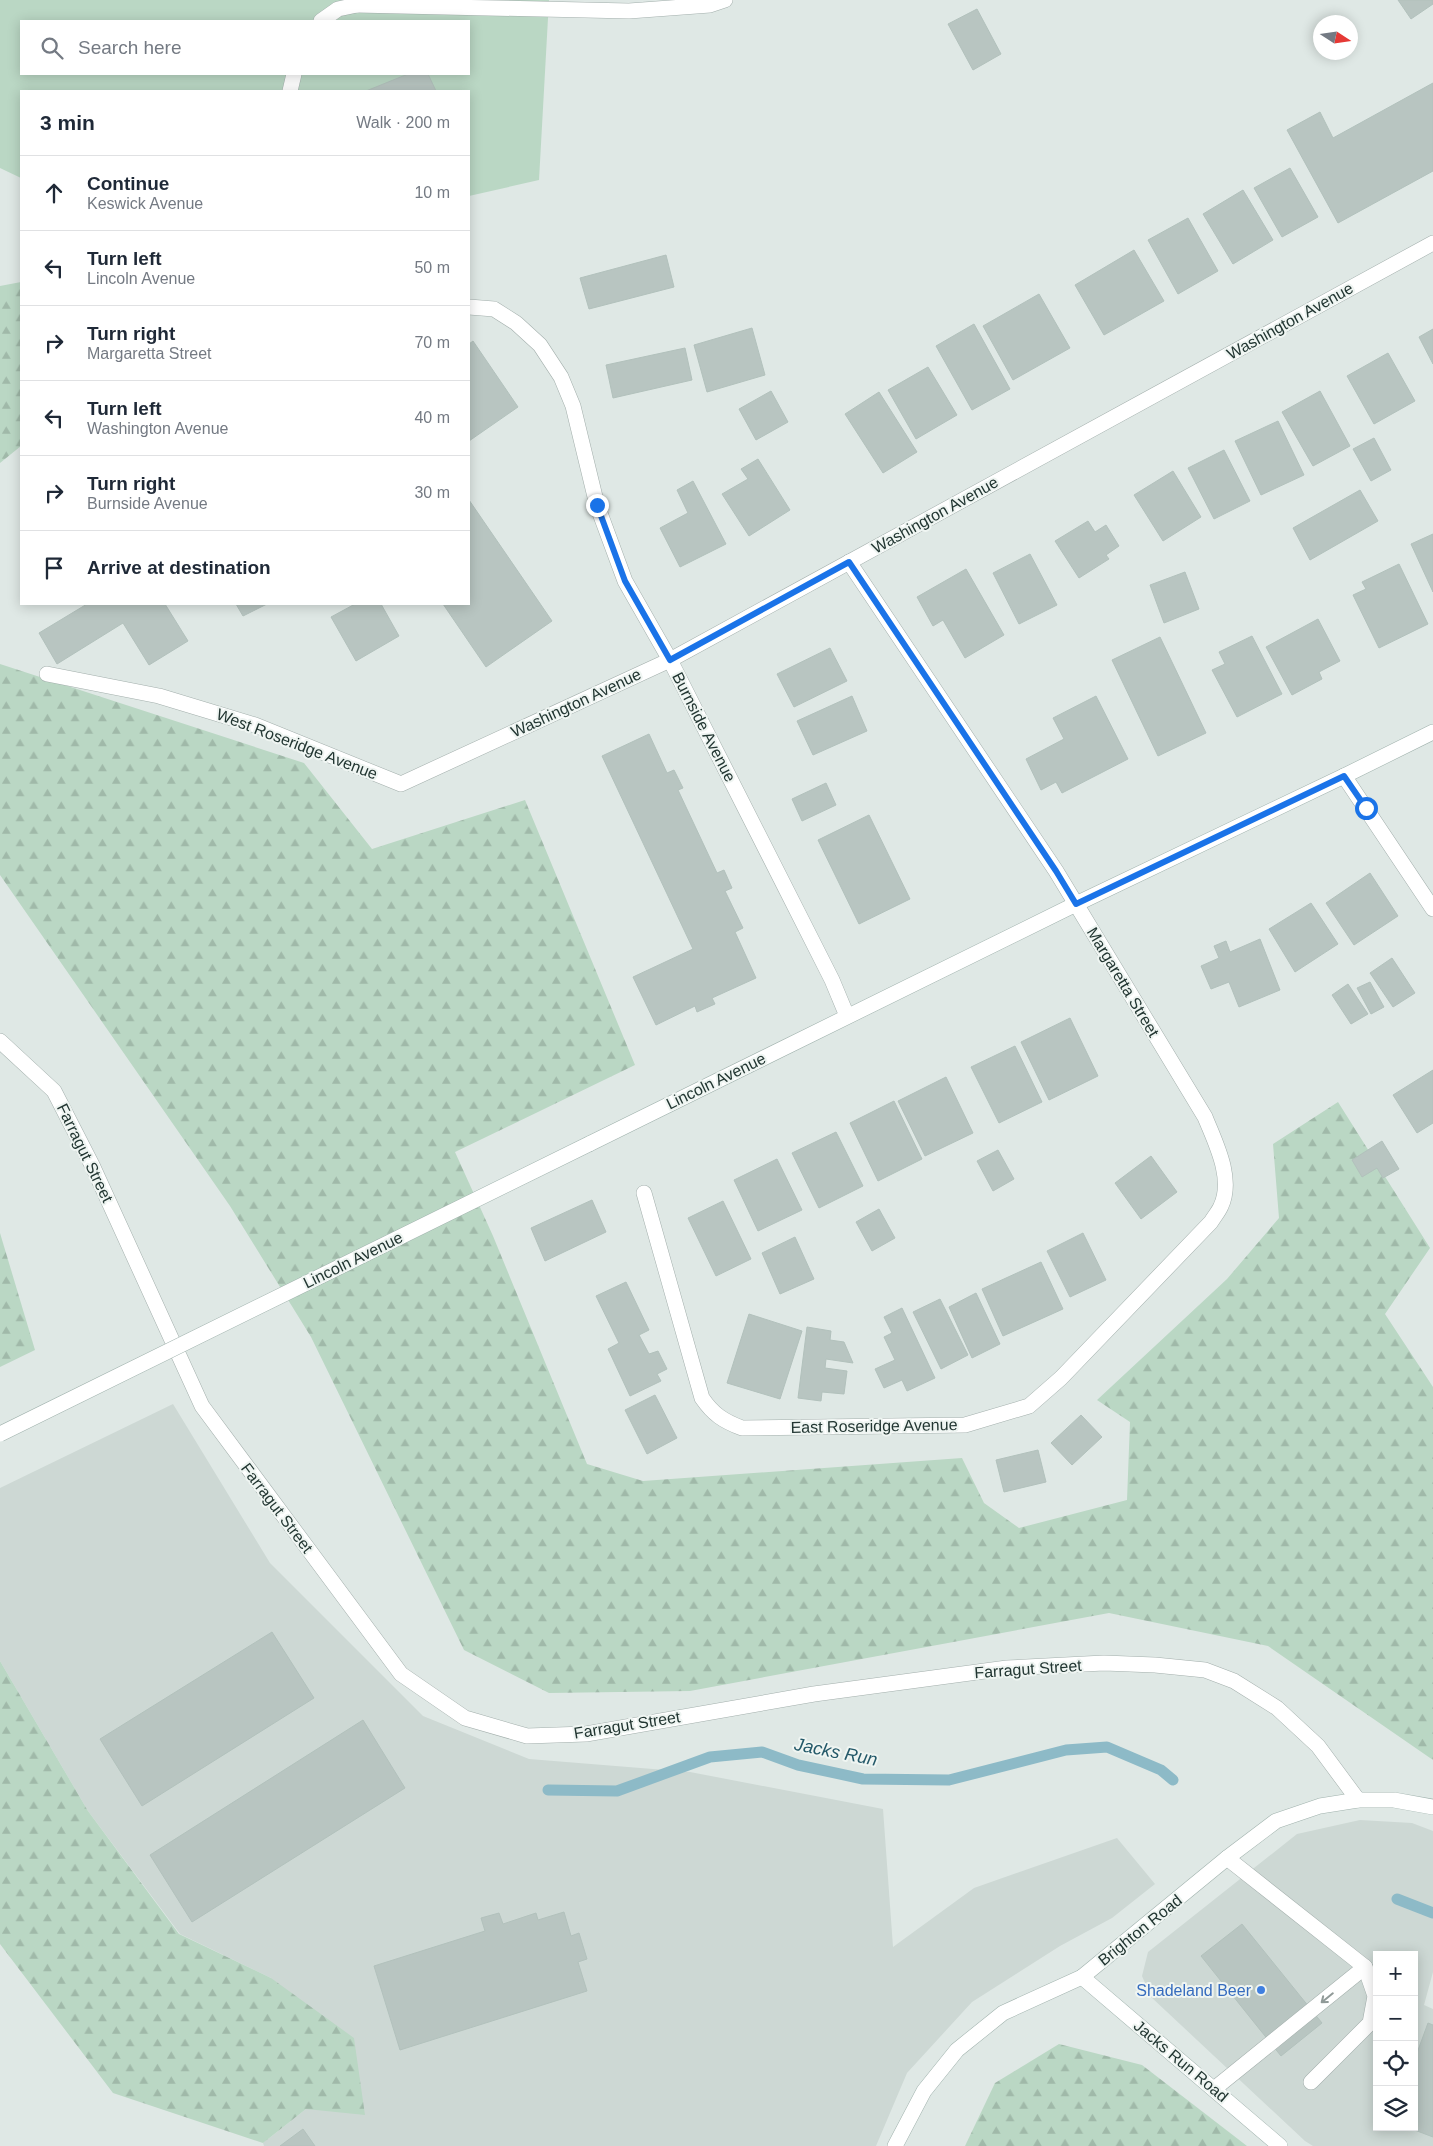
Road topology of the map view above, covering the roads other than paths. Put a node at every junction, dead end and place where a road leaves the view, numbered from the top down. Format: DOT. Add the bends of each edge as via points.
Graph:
graph roads {
  1 [pos="725,0"];
  2 [pos="322,20"];
  3 [pos="294,75"];
  4 [pos="290,90"];
  5 [pos="1433,243"];
  6 [pos="470,306"];
  7 [pos="849,562"];
  8 [pos="670,660"];
  9 [pos="47,674"];
  10 [pos="1433,732"];
  11 [pos="1344,776"];
  12 [pos="401,784"];
  13 [pos="1076,904"];
  14 [pos="1433,909"];
  15 [pos="847,1016"];
  16 [pos="0,1041"];
  17 [pos="1226,1186"];
  18 [pos="644,1193"];
  19 [pos="0,1434"];
  20 [pos="1358,1800"];
  21 [pos="1433,1806"];
  22 [pos="1227,1858"];
  23 [pos="1364,1967"];
  24 [pos="1082,1977"];
  25 [pos="1311,2082"];
  26 [pos="1214,2089"];
  27 [pos="896,2146"];
  28 [pos="1280,2146"];
  1 -- 2 [label="street" via="710,5 629,11 358,5 338,9"];
  3 -- 4 [label="street"];
  5 -- 7 [label="street, Washington Avenue"];
  6 -- 8 [label="street, Burnside Avenue" via="494,309 516,323 540,345 561,377 573,406 597,505 625,581"];
  7 -- 8 [label="street, Washington Avenue"];
  7 -- 13 [label="street, Margaretta Street"];
  8 -- 12 [label="street, Washington Avenue"];
  8 -- 15 [label="street, Burnside Avenue" via="832,980"];
  9 -- 12 [label="street, West Roseridge Avenue" via="160,696 255,725"];
  10 -- 11 [label="street, Lincoln Avenue"];
  11 -- 13 [label="street, Lincoln Avenue"];
  11 -- 14 [label="street"];
  13 -- 15 [label="street, Lincoln Avenue"];
  13 -- 17 [label="street, Margaretta Street" via="1205,1116 1221,1156"];
  15 -- 19 [label="street, Lincoln Avenue, bridge"];
  16 -- 20 [label="street, Farragut Street" via="54,1091 97,1176 202,1406 401,1674 465,1718 527,1736 586,1734 814,1694 1007,1668 1104,1663 1155,1665 1205,1670 1234,1681 1277,1708 1318,1746"];
  17 -- 18 [label="street, East Roseridge Avenue" via="1222,1205 1211,1222 1061,1378 1029,1406 965,1425 768,1428 742,1428 728,1423 713,1413 702,1398"];
  20 -- 21 [label="street, Brighton Road" via="1394,1800"];
  20 -- 22 [label="street, Brighton Road" via="1320,1806 1276,1822"];
  22 -- 23 [label="street"];
  22 -- 24 [label="street, Brighton Road"];
  23 -- 25 [label="street" via="1375,1996 1370,2023"];
  23 -- 26 [label="street, one-way"];
  24 -- 26 [label="street, Jacks Run Road"];
  24 -- 27 [label="street, Brighton Road" via="1003,2013 957,2050 924,2091"];
  26 -- 28 [label="street, Jacks Run Road"];
}
